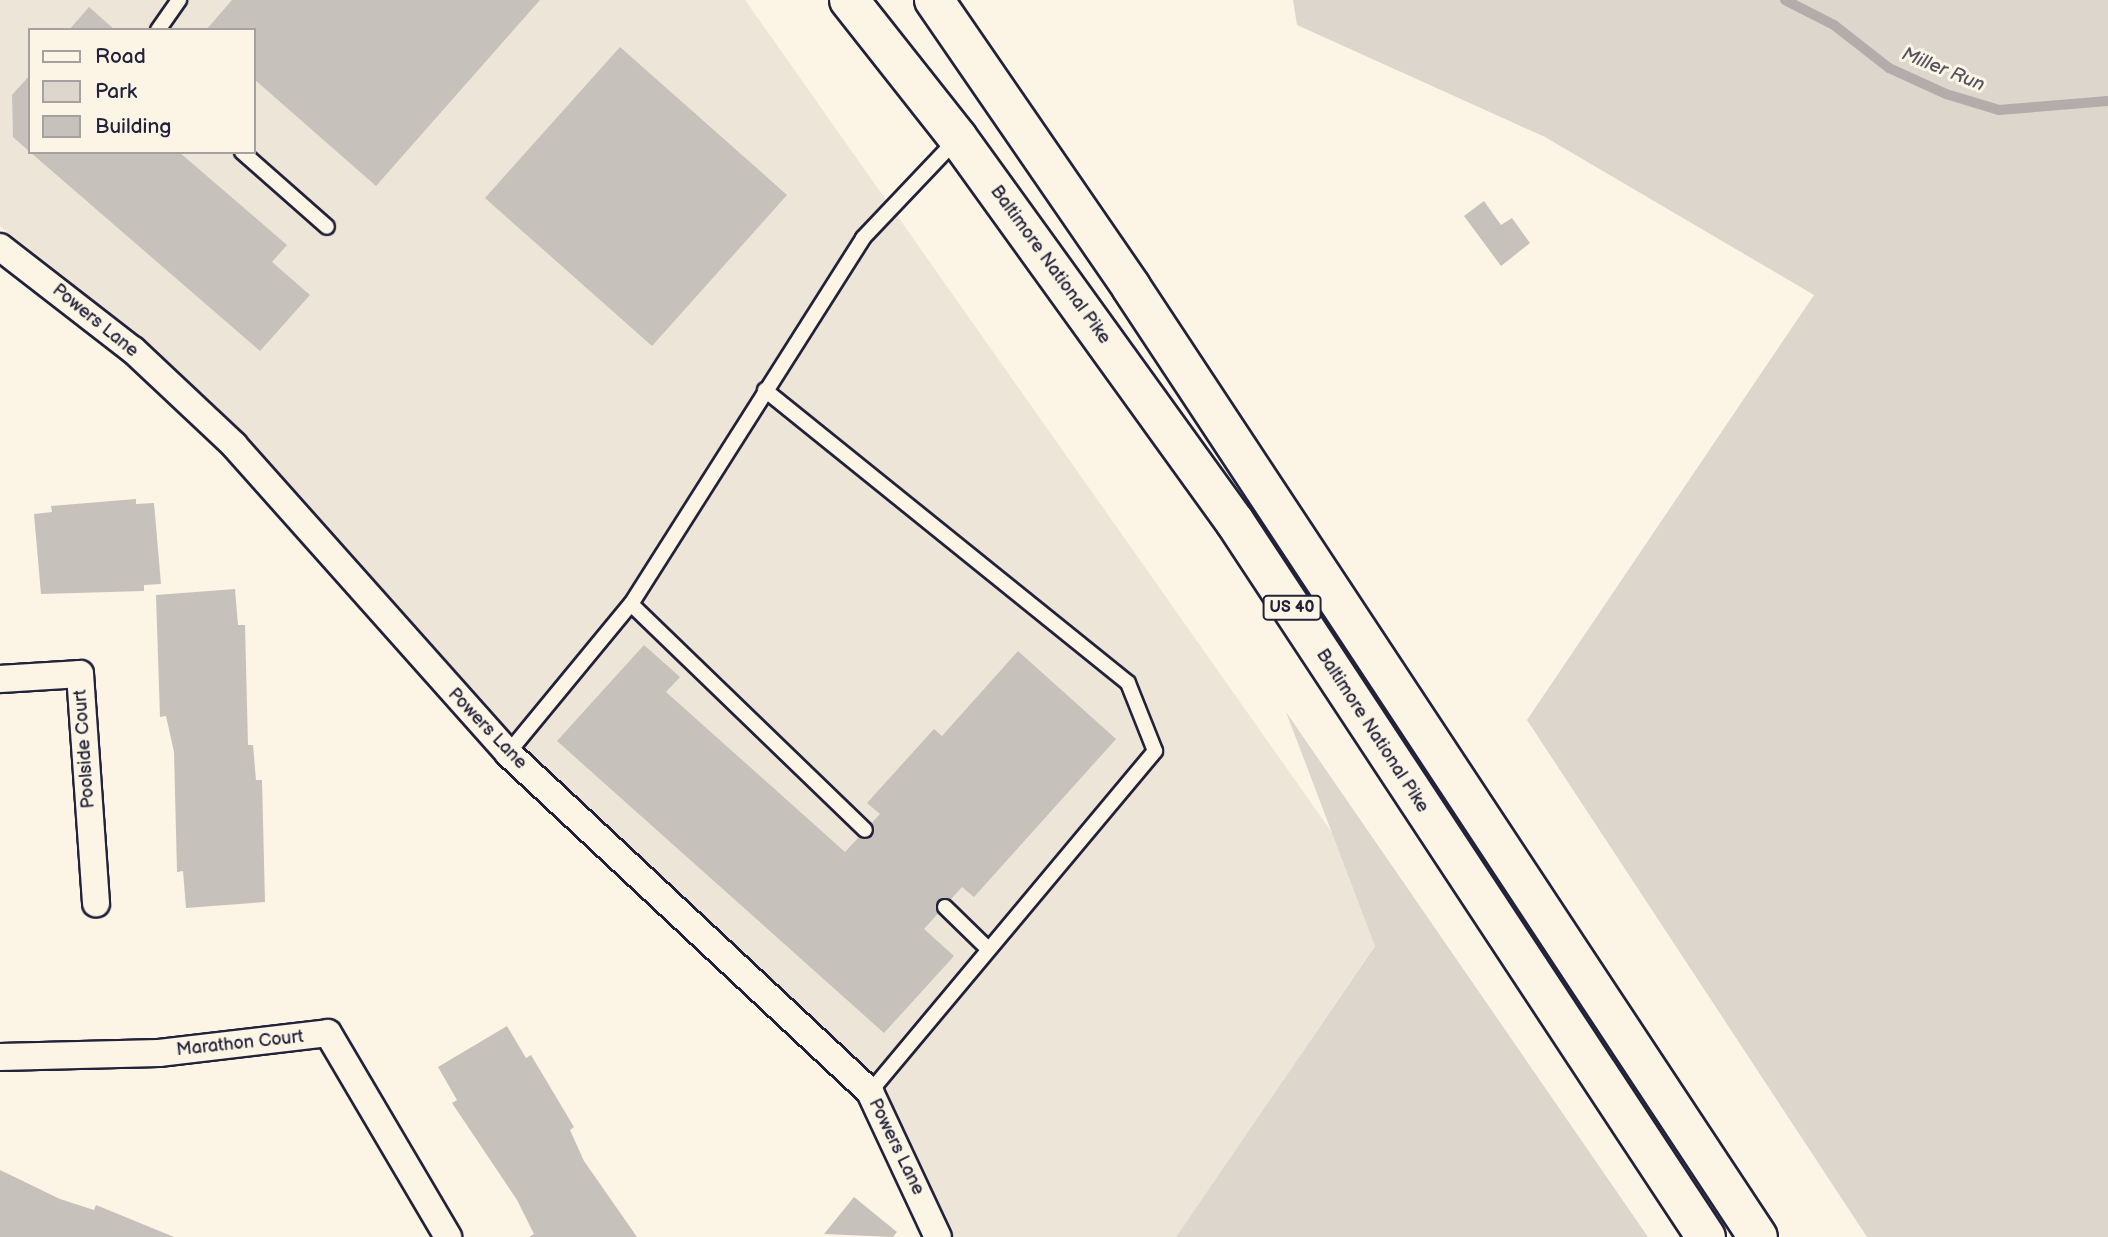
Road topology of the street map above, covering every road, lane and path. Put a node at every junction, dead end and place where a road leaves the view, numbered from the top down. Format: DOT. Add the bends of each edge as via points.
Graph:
graph roads {
  1 [pos="179,0"];
  2 [pos="849,0"];
  3 [pos="934,0"];
  4 [pos="159,28"];
  5 [pos="958,138"];
  6 [pos="244,154"];
  7 [pos="327,227"];
  8 [pos="0,247"];
  9 [pos="765,390"];
  10 [pos="631,604"];
  11 [pos="0,680"];
  12 [pos="508,752"];
  13 [pos="865,830"];
  14 [pos="96,903"];
  15 [pos="945,907"];
  16 [pos="986,947"];
  17 [pos="0,1057"];
  18 [pos="870,1092"];
  19 [pos="448,1237"];
  20 [pos="937,1237"];
  21 [pos="1706,1237"];
  22 [pos="1758,1237"];
  1 -- 4 [label="lane"];
  2 -- 5 [label="main road, Baltimore National Pike / US 40"];
  3 -- 22 [label="main road, US 40" via="1131,287"];
  5 -- 9 [label="lane" via="863,238"];
  5 -- 21 [label="main road, Baltimore National Pike / US 40" via="1235,522"];
  6 -- 7 [label="lane"];
  8 -- 12 [label="street, Powers Lane" via="133,350 234,445"];
  9 -- 10 [label="lane"];
  9 -- 16 [label="lane" via="1128,683 1156,751"];
  10 -- 12 [label="lane"];
  10 -- 13 [label="lane"];
  11 -- 14 [label="street, Poolside Court" via="80,674"];
  12 -- 18 [label="street, Powers Lane"];
  15 -- 16 [label="lane"];
  16 -- 18 [label="lane"];
  17 -- 19 [label="street, Marathon Court" via="159,1053 328,1033"];
  18 -- 20 [label="street, Powers Lane"];
}
